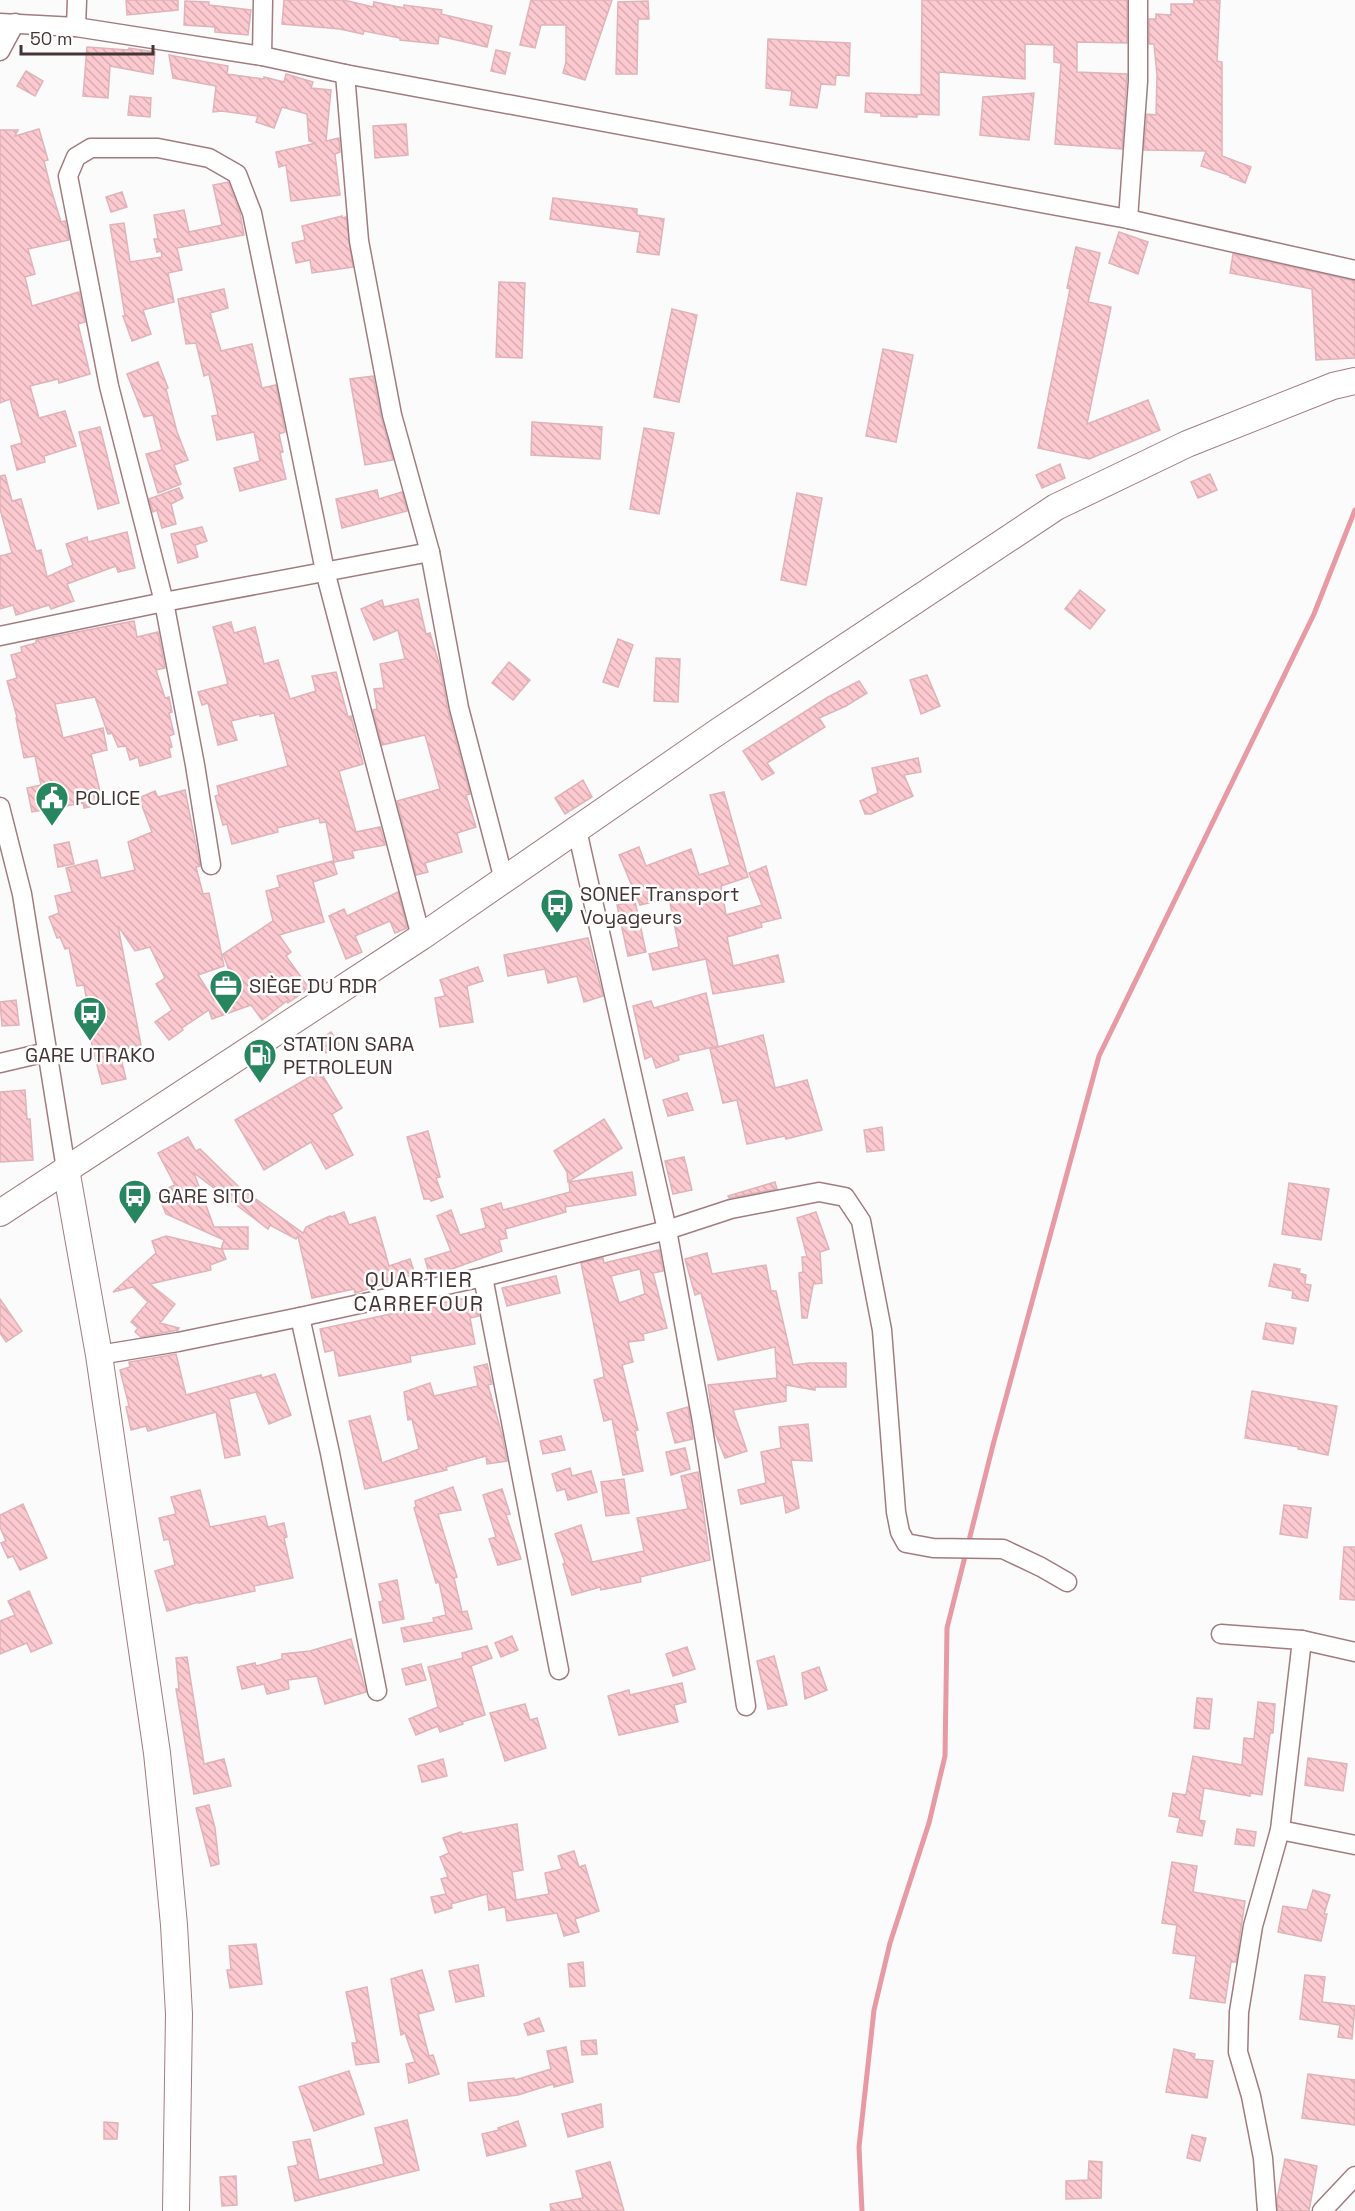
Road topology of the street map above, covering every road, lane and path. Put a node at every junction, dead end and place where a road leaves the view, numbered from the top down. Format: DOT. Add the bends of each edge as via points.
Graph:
graph roads {
  1 [pos="77,0"];
  2 [pos="262,0"];
  3 [pos="1138,0"];
  4 [pos="7,23"];
  5 [pos="76,27"];
  6 [pos="0,51"];
  7 [pos="262,56"];
  8 [pos="345,74"];
  9 [pos="1128,219"];
  10 [pos="1355,270"];
  11 [pos="1355,381"];
  12 [pos="430,552"];
  13 [pos="325,572"];
  14 [pos="164,602"];
  15 [pos="0,636"];
  16 [pos="0,807"];
  17 [pos="577,830"];
  18 [pos="211,865"];
  19 [pos="504,880"];
  20 [pos="421,937"];
  21 [pos="47,1052"];
  22 [pos="0,1063"];
  23 [pos="66,1169"];
  24 [pos="0,1213"];
  25 [pos="667,1230"];
  26 [pos="483,1277"];
  27 [pos="300,1317"];
  28 [pos="99,1355"];
  29 [pos="1067,1582"];
  30 [pos="1221,1634"];
  31 [pos="1302,1640"];
  32 [pos="1355,1652"];
  33 [pos="559,1670"];
  34 [pos="377,1691"];
  35 [pos="746,1706"];
  36 [pos="1280,1830"];
  37 [pos="1355,1845"];
  38 [pos="1355,2176"];
  39 [pos="176,2211"];
  40 [pos="1267,2211"];
  41 [pos="1322,2211"];
  1 -- 5 [label="street"];
  2 -- 7 [label="street"];
  3 -- 9 [label="street" via="1138,81"];
  4 -- 5 [label="street"];
  4 -- 6 [label="street"];
  5 -- 7 [label="street"];
  7 -- 8 [label="street"];
  8 -- 9 [label="street"];
  8 -- 12 [label="street" via="359,242 392,415"];
  9 -- 10 [label="street"];
  11 -- 17 [label="highway" via="1333,386 1187,444 1056,507"];
  12 -- 13 [label="street"];
  12 -- 19 [label="street" via="459,708"];
  13 -- 14 [label="street"];
  13 -- 14 [label="street" via="252,213 237,174 209,158 158,148 92,148 76,157 68,176 109,386"];
  13 -- 20 [label="street"];
  14 -- 15 [label="street"];
  14 -- 18 [label="street"];
  16 -- 21 [label="street" via="22,894"];
  17 -- 19 [label="highway"];
  17 -- 25 [label="street"];
  19 -- 20 [label="highway"];
  20 -- 23 [label="highway"];
  21 -- 22 [label="street"];
  21 -- 23 [label="street"];
  23 -- 24 [label="highway"];
  23 -- 28 [label="highway"];
  25 -- 26 [label="street"];
  25 -- 29 [label="street" via="731,1209 819,1192 845,1197 861,1221 882,1329 896,1512 906,1543 933,1548 1003,1549"];
  25 -- 35 [label="street" via="702,1422"];
  26 -- 27 [label="street"];
  26 -- 33 [label="street"];
  27 -- 28 [label="street"];
  27 -- 34 [label="street"];
  28 -- 39 [label="highway" via="157,1753 174,1925 179,2014"];
  30 -- 31 [label="street"];
  31 -- 32 [label="street"];
  31 -- 36 [label="street"];
  36 -- 37 [label="street"];
  36 -- 40 [label="street" via="1253,1926 1239,2012 1238,2052 1263,2158"];
  38 -- 41 [label="street"];
}
